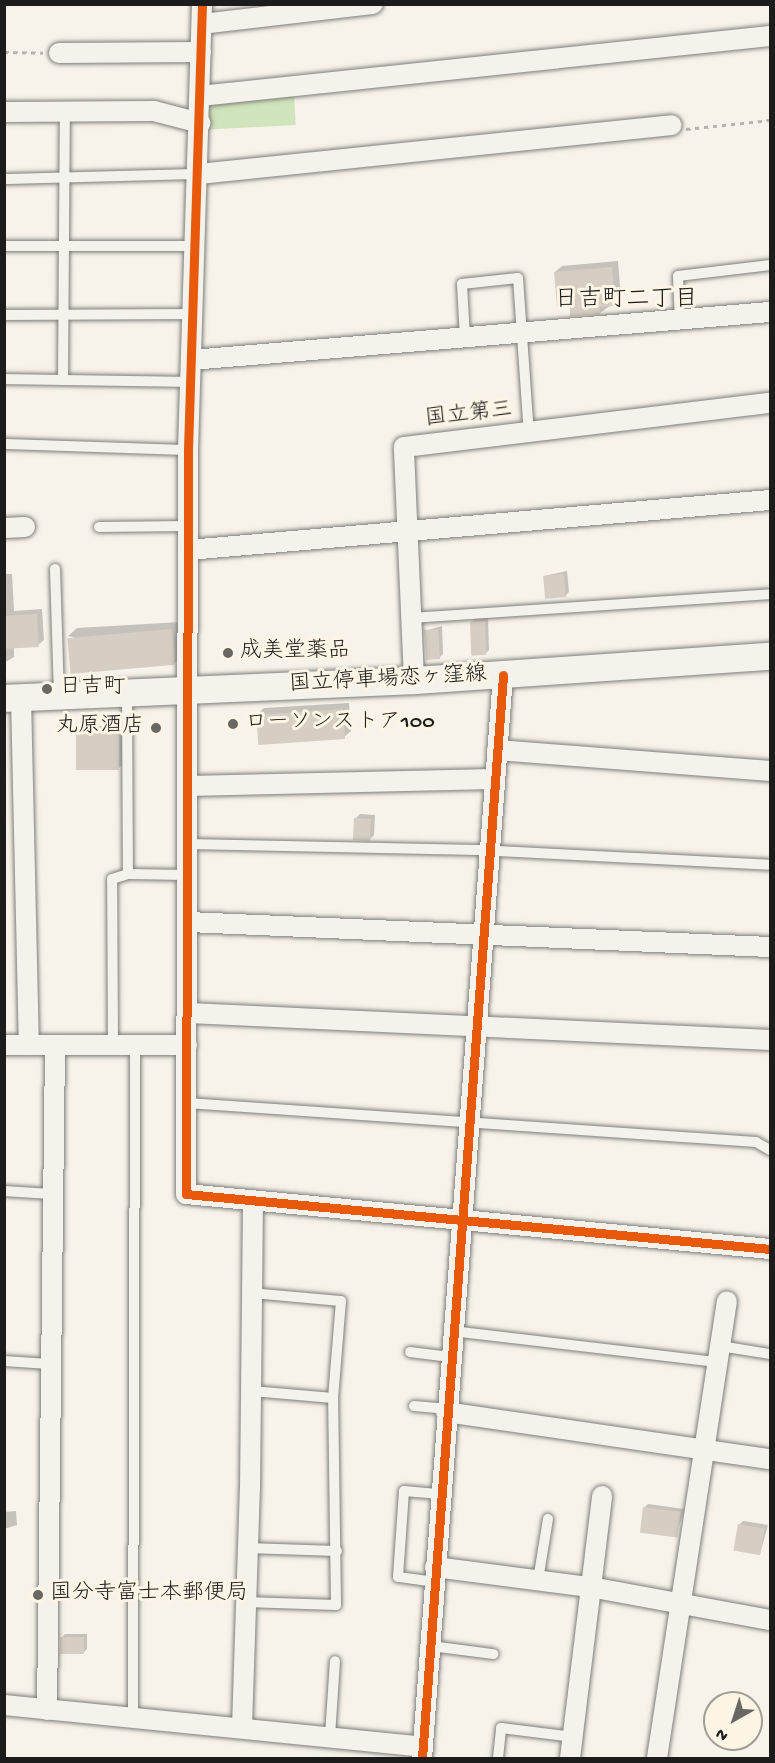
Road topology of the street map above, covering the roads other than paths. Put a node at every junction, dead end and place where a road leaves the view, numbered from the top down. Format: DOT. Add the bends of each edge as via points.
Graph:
graph roads {
  1 [pos="373,4"];
  2 [pos="202,14"];
  3 [pos="771,36"];
  4 [pos="201,52"];
  5 [pos="60,53"];
  6 [pos="200,96"];
  7 [pos="65,111"];
  8 [pos="4,112"];
  9 [pos="200,123"];
  10 [pos="671,125"];
  11 [pos="199,174"];
  12 [pos="64,178"];
  13 [pos="4,179"];
  14 [pos="65,245"];
  15 [pos="4,246"];
  16 [pos="194,246"];
  17 [pos="771,265"];
  18 [pos="771,312"];
  19 [pos="64,314"];
  20 [pos="194,314"];
  21 [pos="4,315"];
  22 [pos="680,322"];
  23 [pos="523,333"];
  24 [pos="465,338"];
  25 [pos="191,360"];
  26 [pos="4,379"];
  27 [pos="63,380"];
  28 [pos="190,382"];
  29 [pos="771,403"];
  30 [pos="529,434"];
  31 [pos="4,444"];
  32 [pos="188,450"];
  33 [pos="771,500"];
  34 [pos="99,526"];
  35 [pos="188,526"];
  36 [pos="4,528"];
  37 [pos="25,528"];
  38 [pos="408,532"];
  39 [pos="188,550"];
  40 [pos="55,569"];
  41 [pos="771,594"];
  42 [pos="411,618"];
  43 [pos="771,656"];
  44 [pos="503,675"];
  45 [pos="414,680"];
  46 [pos="186,692"];
  47 [pos="127,695"];
  48 [pos="13,698"];
  49 [pos="59,698"];
  50 [pos="497,750"];
  51 [pos="13,762"];
  52 [pos="771,771"];
  53 [pos="494,779"];
  54 [pos="187,786"];
  55 [pos="188,844"];
  56 [pos="490,851"];
  57 [pos="771,865"];
  58 [pos="128,874"];
  59 [pos="188,875"];
  60 [pos="188,922"];
  61 [pos="483,937"];
  62 [pos="771,946"];
  63 [pos="189,1013"];
  64 [pos="478,1027"];
  65 [pos="771,1040"];
  66 [pos="4,1045"];
  67 [pos="29,1045"];
  68 [pos="55,1045"];
  69 [pos="113,1045"];
  70 [pos="135,1045"];
  71 [pos="188,1045"];
  72 [pos="187,1103"];
  73 [pos="469,1123"];
  74 [pos="771,1150"];
  75 [pos="4,1191"];
  76 [pos="51,1194"];
  77 [pos="253,1201"];
  78 [pos="462,1221"];
  79 [pos="771,1249"];
  80 [pos="252,1293"];
  81 [pos="727,1301"];
  82 [pos="452,1331"];
  83 [pos="410,1352"];
  84 [pos="718,1354"];
  85 [pos="771,1354"];
  86 [pos="450,1357"];
  87 [pos="4,1361"];
  88 [pos="49,1364"];
  89 [pos="252,1391"];
  90 [pos="333,1398"];
  91 [pos="414,1406"];
  92 [pos="446,1411"];
  93 [pos="704,1448"];
  94 [pos="771,1460"];
  95 [pos="440,1494"];
  96 [pos="602,1496"];
  97 [pos="548,1519"];
  98 [pos="247,1548"];
  99 [pos="337,1551"];
  100 [pos="435,1574"];
  101 [pos="538,1580"];
  102 [pos="590,1587"];
  103 [pos="245,1602"];
  104 [pos="680,1605"];
  105 [pos="771,1620"];
  106 [pos="431,1646"];
  107 [pos="493,1654"];
  108 [pos="335,1661"];
  109 [pos="4,1705"];
  110 [pos="47,1710"];
  111 [pos="133,1718"];
  112 [pos="242,1727"];
  113 [pos="330,1736"];
  114 [pos="573,1737"];
  115 [pos="422,1753"];
  116 [pos="498,1758"];
  117 [pos="570,1758"];
  118 [pos="657,1758"];
  1 -- 2 [label="street"];
  2 -- 4 [label="street"];
  3 -- 6 [label="street"];
  4 -- 5 [label="street"];
  4 -- 6 [label="street"];
  6 -- 9 [label="street"];
  7 -- 8 [label="street"];
  7 -- 9 [label="street" via="154,111"];
  7 -- 12 [label="lane"];
  9 -- 11 [label="street"];
  10 -- 11 [label="street"];
  11 -- 12 [label="lane"];
  11 -- 16 [label="street"];
  12 -- 13 [label="lane"];
  12 -- 14 [label="lane"];
  14 -- 15 [label="lane"];
  14 -- 16 [label="lane"];
  14 -- 19 [label="lane"];
  16 -- 20 [label="street"];
  17 -- 22 [label="lane" via="678,276"];
  18 -- 22 [label="street"];
  19 -- 20 [label="lane"];
  19 -- 21 [label="lane"];
  19 -- 27 [label="lane"];
  20 -- 25 [label="street"];
  22 -- 23 [label="street"];
  23 -- 24 [label="street"];
  23 -- 24 [label="lane" via="518,278 462,284"];
  23 -- 30 [label="lane"];
  24 -- 25 [label="street"];
  25 -- 28 [label="street"];
  26 -- 27 [label="lane"];
  27 -- 28 [label="lane"];
  28 -- 32 [label="street"];
  29 -- 30 [label="street, 国立第三"];
  30 -- 38 [label="street, 国立第三" via="404,447"];
  31 -- 32 [label="lane"];
  32 -- 35 [label="street"];
  33 -- 38 [label="street"];
  34 -- 35 [label="lane"];
  35 -- 39 [label="street"];
  36 -- 37 [label="street"];
  38 -- 39 [label="street"];
  38 -- 42 [label="street, 国立第三"];
  39 -- 46 [label="street"];
  40 -- 49 [label="lane"];
  41 -- 42 [label="lane"];
  42 -- 45 [label="street, 国立第三"];
  43 -- 44 [label="main road, 国立停車場恋ヶ窪線"];
  44 -- 45 [label="main road, 国立停車場恋ヶ窪線"];
  44 -- 50 [label="street"];
  45 -- 46 [label="main road, 国立停車場恋ヶ窪線"];
  46 -- 47 [label="main road, 国立停車場恋ヶ窪線"];
  46 -- 54 [label="street"];
  47 -- 49 [label="main road, 国立停車場恋ヶ窪線"];
  47 -- 58 [label="lane"];
  48 -- 49 [label="main road, 国立停車場恋ヶ窪線"];
  48 -- 51 [label="street"];
  50 -- 52 [label="street"];
  50 -- 53 [label="street"];
  51 -- 67 [label="street"];
  53 -- 54 [label="street"];
  53 -- 56 [label="street"];
  54 -- 55 [label="street"];
  55 -- 56 [label="lane"];
  55 -- 59 [label="street"];
  56 -- 57 [label="lane"];
  56 -- 61 [label="street"];
  58 -- 59 [label="lane"];
  58 -- 69 [label="lane" via="112,879"];
  59 -- 60 [label="street"];
  60 -- 61 [label="street"];
  60 -- 63 [label="street"];
  61 -- 62 [label="street"];
  61 -- 64 [label="street"];
  63 -- 64 [label="street"];
  63 -- 71 [label="street"];
  64 -- 65 [label="street"];
  64 -- 73 [label="street"];
  66 -- 67 [label="street"];
  67 -- 68 [label="street"];
  68 -- 69 [label="street"];
  68 -- 76 [label="street"];
  69 -- 70 [label="street"];
  70 -- 71 [label="street"];
  70 -- 111 [label="lane"];
  71 -- 72 [label="street"];
  72 -- 73 [label="lane"];
  72 -- 77 [label="street" via="186,1194"];
  73 -- 74 [label="lane" via="756,1142"];
  73 -- 78 [label="street"];
  75 -- 76 [label="lane"];
  76 -- 88 [label="street"];
  77 -- 78 [label="street"];
  77 -- 80 [label="street"];
  78 -- 79 [label="street"];
  78 -- 82 [label="street"];
  80 -- 89 [label="street"];
  80 -- 90 [label="lane" via="341,1301"];
  81 -- 84 [label="street"];
  82 -- 84 [label="lane"];
  82 -- 86 [label="street"];
  83 -- 86 [label="lane"];
  84 -- 85 [label="lane"];
  84 -- 93 [label="street"];
  86 -- 92 [label="street"];
  87 -- 88 [label="lane"];
  88 -- 110 [label="street"];
  89 -- 90 [label="lane"];
  89 -- 98 [label="street"];
  90 -- 99 [label="lane"];
  91 -- 92 [label="lane"];
  92 -- 93 [label="street"];
  92 -- 95 [label="street"];
  93 -- 94 [label="street"];
  93 -- 104 [label="street"];
  95 -- 100 [label="street"];
  95 -- 100 [label="lane" via="404,1491 398,1577"];
  96 -- 102 [label="street"];
  97 -- 101 [label="lane"];
  98 -- 99 [label="lane"];
  98 -- 103 [label="street"];
  99 -- 103 [label="lane" via="336,1605"];
  100 -- 101 [label="street"];
  100 -- 106 [label="street"];
  101 -- 102 [label="street"];
  102 -- 104 [label="street"];
  102 -- 114 [label="street"];
  103 -- 112 [label="street"];
  104 -- 105 [label="street"];
  104 -- 118 [label="street"];
  106 -- 107 [label="lane"];
  106 -- 115 [label="street"];
  108 -- 113 [label="lane"];
  109 -- 110 [label="street"];
  110 -- 111 [label="street"];
  111 -- 112 [label="street"];
  112 -- 113 [label="street"];
  113 -- 115 [label="street"];
  114 -- 116 [label="lane" via="501,1728"];
  114 -- 117 [label="street"];
}
